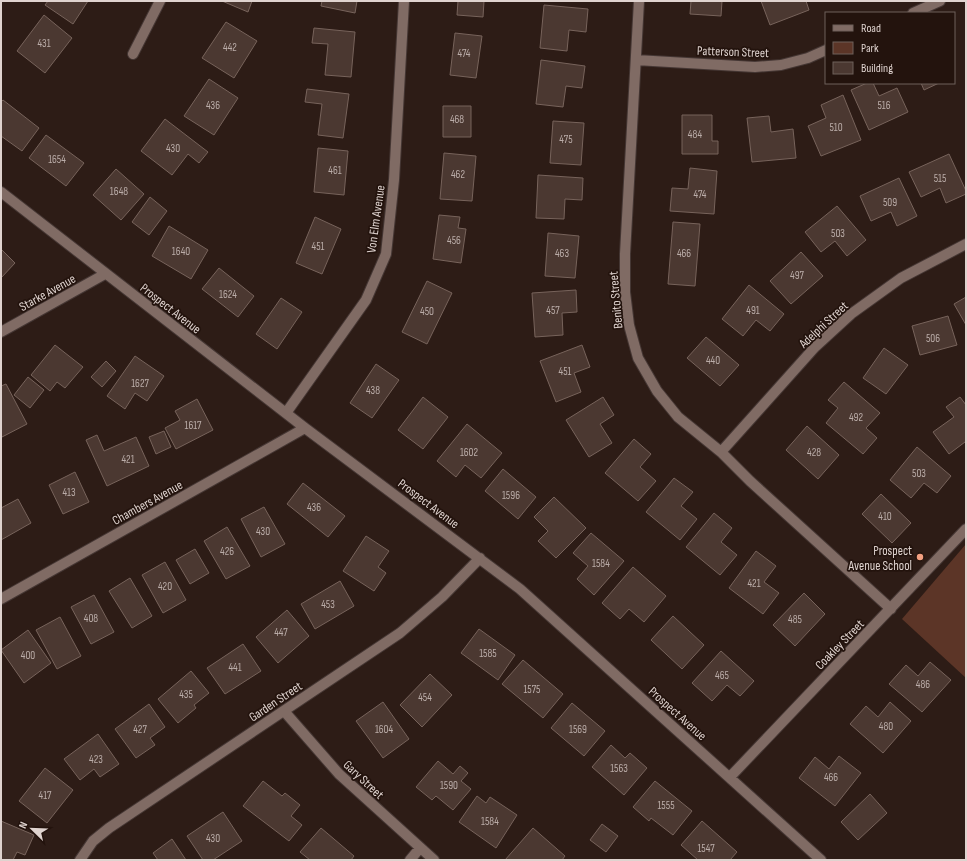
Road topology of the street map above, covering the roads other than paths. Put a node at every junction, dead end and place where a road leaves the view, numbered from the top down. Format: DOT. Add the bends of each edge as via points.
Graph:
graph roads {
  1 [pos="160,1"];
  2 [pos="404,1"];
  3 [pos="639,1"];
  4 [pos="940,1"];
  5 [pos="915,12"];
  6 [pos="825,50"];
  7 [pos="133,54"];
  8 [pos="636,60"];
  9 [pos="1,192"];
  10 [pos="966,244"];
  11 [pos="105,274"];
  12 [pos="1,332"];
  13 [pos="286,413"];
  14 [pos="305,428"];
  15 [pos="722,452"];
  16 [pos="966,529"];
  17 [pos="480,558"];
  18 [pos="1,599"];
  19 [pos="891,609"];
  20 [pos="284,711"];
  21 [pos="730,777"];
  22 [pos="420,848"];
  23 [pos="80,860"];
  24 [pos="410,860"];
  25 [pos="434,860"];
  26 [pos="821,860"];
  1 -- 7 [label="street"];
  2 -- 13 [label="street, Von Elm Avenue" via="394,180 386,254 366,300"];
  3 -- 8 [label="street, Benito Street"];
  4 -- 5 [label="street"];
  6 -- 8 [label="street, Patterson Street" via="780,65 755,67"];
  8 -- 15 [label="street, Benito Street" via="625,254 625,292 629,325 638,358 656,391 678,417"];
  9 -- 11 [label="street, Prospect Avenue"];
  10 -- 15 [label="street, Adelphi Street" via="900,278 851,314 815,347"];
  11 -- 12 [label="street, Starke Avenue"];
  11 -- 13 [label="street, Prospect Avenue"];
  13 -- 14 [label="street, Prospect Avenue"];
  14 -- 17 [label="street, Prospect Avenue"];
  14 -- 18 [label="street, Chambers Avenue"];
  15 -- 19 [label="street, Benito Street" via="750,481"];
  16 -- 19 [label="street, Coakley Street"];
  17 -- 20 [label="street, Garden Street" via="442,597 400,633"];
  17 -- 21 [label="street, Prospect Avenue" via="520,589"];
  19 -- 21 [label="street, Coakley Street"];
  20 -- 22 [label="street, Gary Street" via="339,774"];
  20 -- 23 [label="street, Garden Street" via="109,828 93,841"];
  21 -- 26 [label="street, Prospect Avenue"];
  22 -- 24 [label="street"];
  22 -- 25 [label="street, Gary Street"];
}
